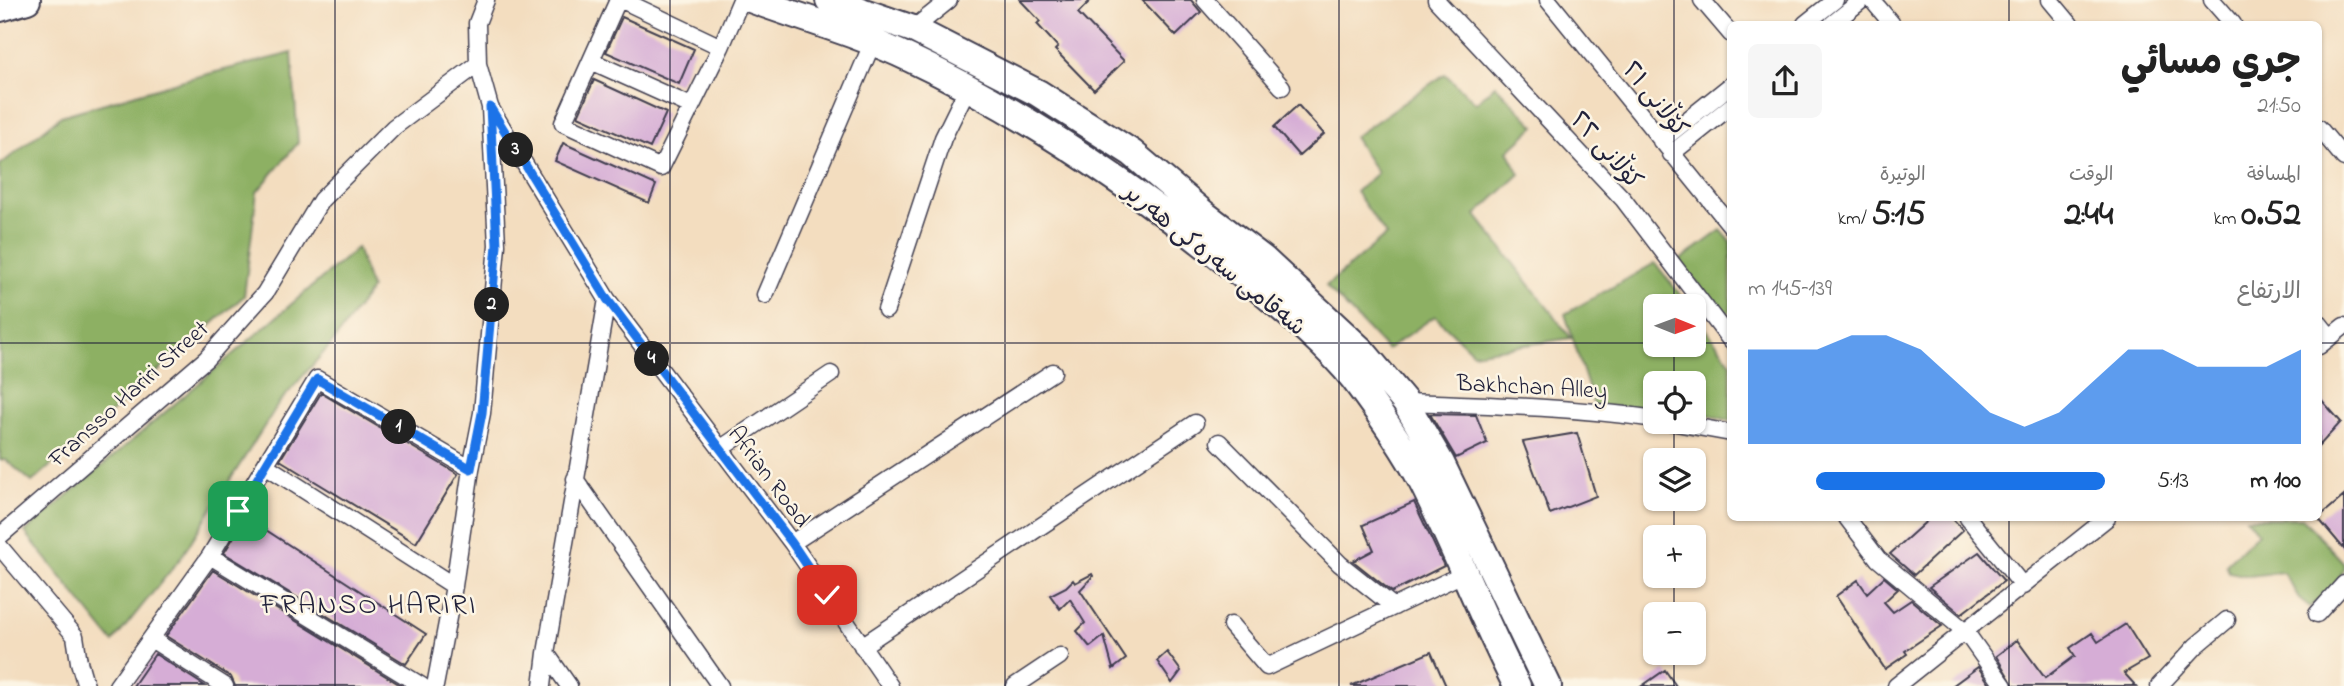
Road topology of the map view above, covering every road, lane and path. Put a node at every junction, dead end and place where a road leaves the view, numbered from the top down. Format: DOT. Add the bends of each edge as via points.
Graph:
graph roads {
  1 [pos="27,0"];
  2 [pos="486,0"];
  3 [pos="620,0"];
  4 [pos="741,0"];
  5 [pos="753,0"];
  6 [pos="829,0"];
  7 [pos="949,0"];
  8 [pos="1205,0"];
  9 [pos="1436,0"];
  10 [pos="1548,0"];
  11 [pos="1702,0"];
  12 [pos="1835,0"];
  13 [pos="1862,0"];
  14 [pos="1872,0"];
  15 [pos="2050,0"];
  16 [pos="2212,0"];
  17 [pos="0,8"];
  18 [pos="1809,21"];
  19 [pos="1836,21"];
  20 [pos="1890,21"];
  21 [pos="2068,21"];
  22 [pos="2230,21"];
  23 [pos="1727,29"];
  24 [pos="913,30"];
  25 [pos="872,44"];
  26 [pos="721,47"];
  27 [pos="591,61"];
  28 [pos="478,64"];
  29 [pos="968,87"];
  30 [pos="1282,87"];
  31 [pos="1727,89"];
  32 [pos="691,106"];
  33 [pos="490,107"];
  34 [pos="1727,109"];
  35 [pos="2322,132"];
  36 [pos="1666,148"];
  37 [pos="2344,158"];
  38 [pos="1727,221"];
  39 [pos="765,295"];
  40 [pos="607,299"];
  41 [pos="886,310"];
  42 [pos="2344,326"];
  43 [pos="1727,336"];
  44 [pos="2324,341"];
  45 [pos="1053,372"];
  46 [pos="831,373"];
  47 [pos="1405,402"];
  48 [pos="1643,417"];
  49 [pos="1195,423"];
  50 [pos="1706,428"];
  51 [pos="1727,432"];
  52 [pos="1219,442"];
  53 [pos="720,449"];
  54 [pos="265,465"];
  55 [pos="471,469"];
  56 [pos="575,479"];
  57 [pos="1849,521"];
  58 [pos="1970,521"];
  59 [pos="2103,521"];
  60 [pos="0,536"];
  61 [pos="792,543"];
  62 [pos="0,547"];
  63 [pos="210,556"];
  64 [pos="1465,573"];
  65 [pos="2344,584"];
  66 [pos="454,586"];
  67 [pos="2023,586"];
  68 [pos="1394,607"];
  69 [pos="2317,614"];
  70 [pos="2227,620"];
  71 [pos="1231,625"];
  72 [pos="1965,631"];
  73 [pos="151,639"];
  74 [pos="862,646"];
  75 [pos="546,653"];
  76 [pos="1060,656"];
  77 [pos="86,686"];
  78 [pos="117,686"];
  79 [pos="225,686"];
  80 [pos="422,686"];
  81 [pos="435,686"];
  82 [pos="542,686"];
  83 [pos="569,686"];
  84 [pos="720,686"];
  85 [pos="890,686"];
  86 [pos="1015,686"];
  87 [pos="1517,686"];
  88 [pos="1548,686"];
  89 [pos="1896,686"];
  90 [pos="2004,686"];
  91 [pos="2159,686"];
  1 -- 17 [label="main road"];
  2 -- 28 [label="street" via="477,23"];
  3 -- 26 [label="street"];
  3 -- 27 [label="street"];
  4 -- 26 [label="street"];
  5 -- 25 [label="main road, شەقامی سەرەکی هەریر"];
  6 -- 24 [label="main road, شەقامی سەرەکی هەریر"];
  7 -- 24 [label="street"];
  8 -- 30 [label="street"];
  9 -- 43 [label="street, کۆڵانی ٢٢" via="1623,199"];
  10 -- 36 [label="street, کۆڵانی ٢١"];
  11 -- 23 [label="street"];
  12 -- 18 [label="street"];
  13 -- 19 [label="street"];
  14 -- 20 [label="street"];
  15 -- 21 [label="street"];
  16 -- 22 [label="street"];
  24 -- 47 [label="main road, شەقامی سەرەکی هەریر" via="1038,93 1132,153 1272,267 1362,351"];
  25 -- 29 [label="main road, شەقامی سەرەکی هەریر"];
  25 -- 39 [label="street"];
  26 -- 32 [label="street"];
  27 -- 32 [label="street"];
  27 -- 32 [label="street" via="563,123 661,168"];
  28 -- 33 [label="street"];
  28 -- 60 [label="street, Fransso Hariri Street" via="394,127 321,200 265,293 206,359"];
  29 -- 41 [label="street" via="943,138"];
  29 -- 64 [label="main road, شەقامی سەرەکی هەریر" via="1128,188 1212,250 1312,337 1353,378 1421,479"];
  31 -- 36 [label="street"];
  33 -- 40 [label="street, Afrian Road"];
  33 -- 55 [label="street" via="497,245 482,413"];
  34 -- 36 [label="street"];
  35 -- 37 [label="street"];
  36 -- 38 [label="street, کۆڵانی ٢١"];
  40 -- 53 [label="street, Afrian Road"];
  40 -- 56 [label="street"];
  42 -- 44 [label="street"];
  45 -- 61 [label="street"];
  46 -- 53 [label="street"];
  47 -- 48 [label="street, Bakhchan Alley" via="1541,407"];
  47 -- 88 [label="main road, شەقامی سەرەکی هەریر" via="1441,463"];
  49 -- 74 [label="street"];
  50 -- 51 [label="street"];
  52 -- 68 [label="street" via="1340,564"];
  53 -- 61 [label="street, Afrian Road"];
  54 -- 55 [label="street" via="317,379"];
  54 -- 63 [label="street"];
  54 -- 66 [label="street"];
  55 -- 66 [label="street"];
  56 -- 75 [label="street"];
  56 -- 84 [label="street"];
  57 -- 72 [label="street" via="1878,559"];
  58 -- 67 [label="street"];
  59 -- 67 [label="street"];
  61 -- 74 [label="street, Afrian Road"];
  62 -- 77 [label="street" via="75,636"];
  63 -- 73 [label="street"];
  63 -- 80 [label="street"];
  64 -- 68 [label="street"];
  64 -- 87 [label="main road, شەقامی سەرەکی هەریر"];
  65 -- 69 [label="street"];
  66 -- 81 [label="street"];
  67 -- 72 [label="street"];
  68 -- 71 [label="street" via="1267,667"];
  70 -- 91 [label="street"];
  72 -- 89 [label="street"];
  72 -- 90 [label="street"];
  73 -- 78 [label="street"];
  73 -- 79 [label="street"];
  74 -- 85 [label="street, Afrian Road"];
  75 -- 82 [label="street"];
  75 -- 83 [label="street"];
  76 -- 86 [label="street"];
}
